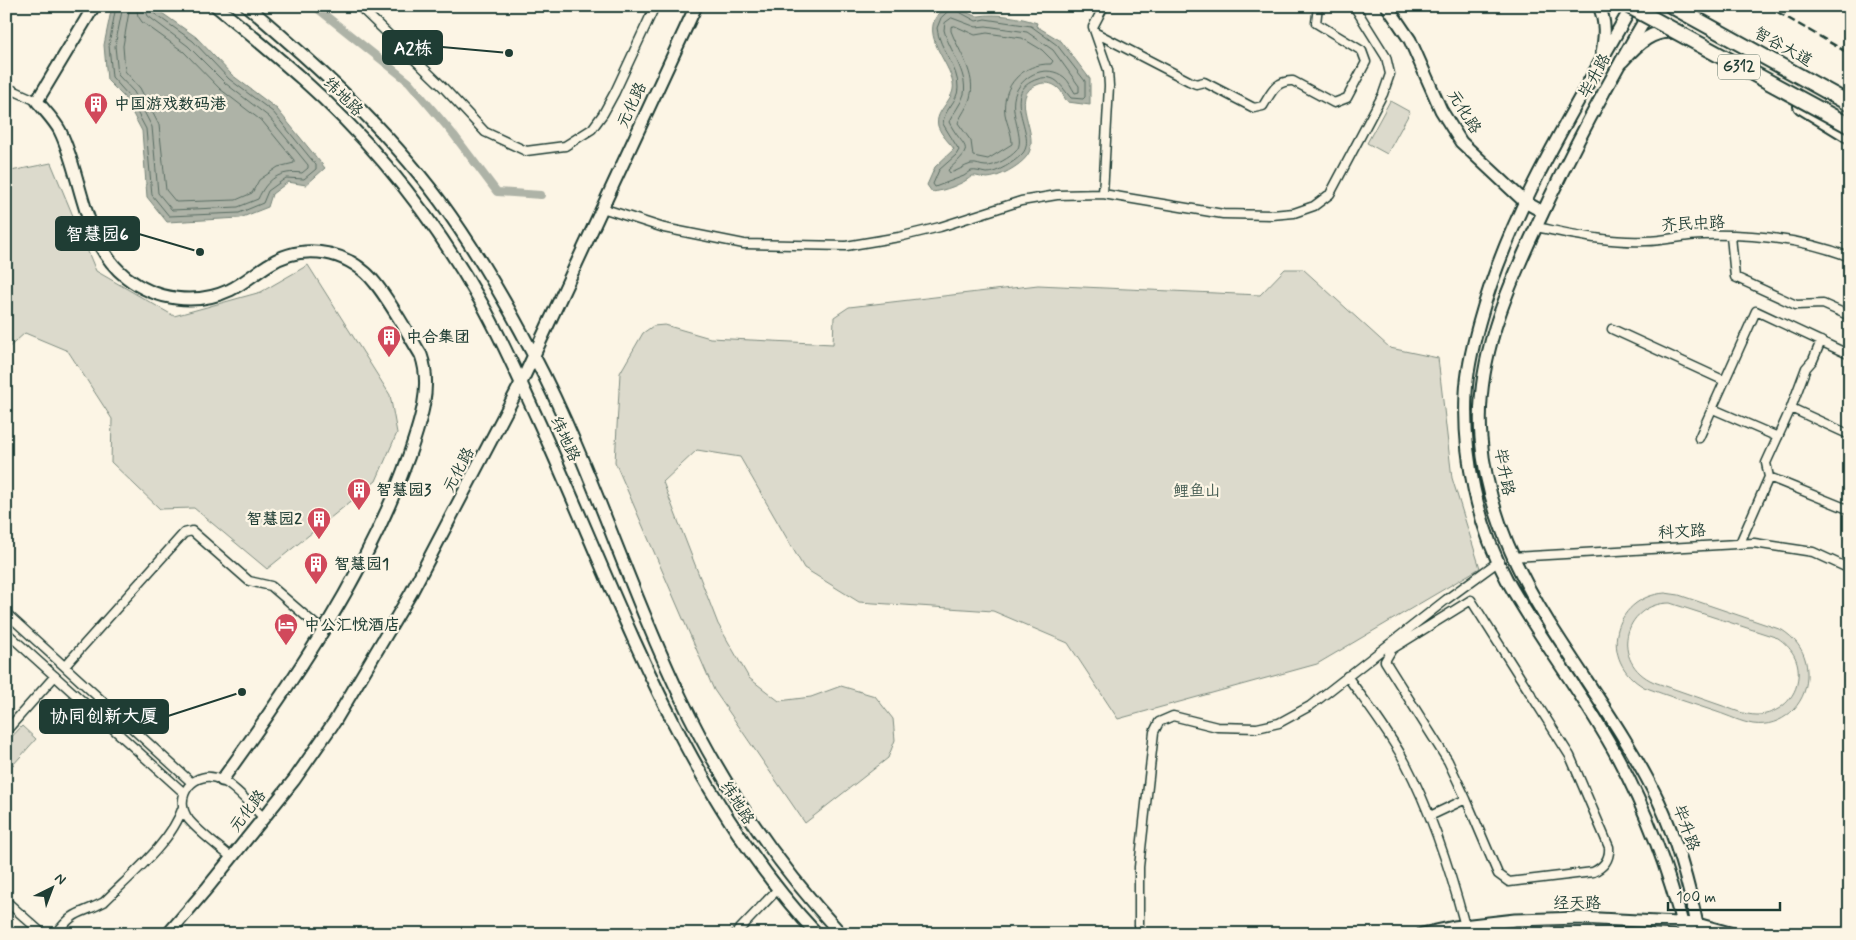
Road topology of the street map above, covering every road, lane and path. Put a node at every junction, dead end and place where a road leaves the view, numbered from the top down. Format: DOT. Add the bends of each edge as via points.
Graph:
graph roads {
  1 [pos="94,6"];
  2 [pos="216,6"];
  3 [pos="247,6"];
  4 [pos="359,6"];
  5 [pos="655,6"];
  6 [pos="696,6"];
  7 [pos="1104,6"];
  8 [pos="1318,6"];
  9 [pos="1354,6"];
  10 [pos="1387,6"];
  11 [pos="1598,6"];
  12 [pos="1625,6"];
  13 [pos="1631,6"];
  14 [pos="1672,6"];
  15 [pos="1685,6"];
  16 [pos="1650,14"];
  17 [pos="1096,33"];
  18 [pos="1695,40"];
  19 [pos="1735,40"];
  20 [pos="1601,61"];
  21 [pos="1622,61"];
  22 [pos="6,87"];
  23 [pos="1850,95"];
  24 [pos="36,101"];
  25 [pos="1850,104"];
  26 [pos="1850,126"];
  27 [pos="1850,136"];
  28 [pos="1103,194"];
  29 [pos="1525,202"];
  30 [pos="602,208"];
  31 [pos="1543,212"];
  32 [pos="1536,227"];
  33 [pos="1730,236"];
  34 [pos="1850,258"];
  35 [pos="1850,316"];
  36 [pos="1612,330"];
  37 [pos="1821,342"];
  38 [pos="533,354"];
  39 [pos="1850,355"];
  40 [pos="1725,381"];
  41 [pos="521,384"];
  42 [pos="1791,408"];
  43 [pos="1713,409"];
  44 [pos="1850,435"];
  45 [pos="1778,437"];
  46 [pos="1699,438"];
  47 [pos="1769,477"];
  48 [pos="1850,510"];
  49 [pos="1740,543"];
  50 [pos="1512,557"];
  51 [pos="1499,561"];
  52 [pos="1850,569"];
  53 [pos="6,613"];
  54 [pos="323,631"];
  55 [pos="6,632"];
  56 [pos="65,666"];
  57 [pos="55,676"];
  58 [pos="1347,676"];
  59 [pos="6,731"];
  60 [pos="222,780"];
  61 [pos="191,782"];
  62 [pos="184,792"];
  63 [pos="1466,799"];
  64 [pos="183,807"];
  65 [pos="1430,816"];
  66 [pos="264,818"];
  67 [pos="232,858"];
  68 [pos="778,889"];
  69 [pos="6,901"];
  70 [pos="1682,922"];
  71 [pos="1466,926"];
  72 [pos="1698,929"];
  73 [pos="43,934"];
  74 [pos="56,934"];
  75 [pos="168,934"];
  76 [pos="735,934"];
  77 [pos="817,934"];
  78 [pos="841,934"];
  79 [pos="1139,934"];
  80 [pos="1422,934"];
  81 [pos="1684,934"];
  82 [pos="1732,934"];
  1 -- 24 [label="street"];
  2 -- 41 [label="street, 纬地路" via="304,80 364,142 424,212 481,302"];
  3 -- 38 [label="street, 纬地路" via="317,66 379,128 440,200"];
  4 -- 5 [label="street" via="485,132 526,151 565,146 592,129 604,114"];
  6 -- 30 [label="street, 元化路"];
  7 -- 17 [label="street" via="1093,27"];
  8 -- 17 [label="street" via="1316,23 1362,50 1366,62 1347,98 1334,103 1293,81 1286,81 1279,83 1263,106 1254,108 1204,82 1196,84 1189,81"];
  9 -- 28 [label="street" via="1386,57 1390,74 1340,177 1330,194 1314,206 1294,213 1272,215 1223,214"];
  10 -- 29 [label="street, 元化路" via="1410,40 1441,110 1461,142"];
  11 -- 20 [label="street" via="1606,34"];
  12 -- 16 [label="highway, bridge"];
  13 -- 16 [label="highway, G312, bridge"];
  13 -- 20 [label="street, 毕升路"];
  14 -- 19 [label="highway, 智谷大道 / G312"];
  15 -- 19 [label="highway"];
  15 -- 23 [label="highway, G312"];
  16 -- 18 [label="highway, G312, bridge"];
  16 -- 21 [label="street, 毕升路"];
  17 -- 28 [label="street" via="1108,70 1109,86"];
  18 -- 21 [label="main road" via="1673,32 1656,34 1639,41"];
  18 -- 26 [label="highway, G312, bridge"];
  18 -- 27 [label="highway, bridge"];
  19 -- 25 [label="highway, 智谷大道 / G312"];
  20 -- 29 [label="street, 毕升路"];
  21 -- 31 [label="street, 毕升路"];
  22 -- 24 [label="street"];
  24 -- 54 [label="street" via="60,129 101,247 112,264 134,283 171,298 200,298 228,291 268,265 296,253 318,251 336,255 368,274 421,355 426,376 422,411 392,504"];
  28 -- 30 [label="street" via="1057,195 1021,202 940,227 846,246 744,244 664,228"];
  29 -- 31 [label="street, 元化路"];
  29 -- 51 [label="street, 毕升路" via="1486,297 1473,346 1466,392 1468,444 1476,500"];
  30 -- 38 [label="street, 元化路"];
  31 -- 32 [label="street, 毕升路"];
  32 -- 33 [label="street, 齐民中路" via="1584,237 1645,242 1701,235"];
  32 -- 50 [label="street, 毕升路" via="1497,318 1481,401 1481,438 1488,486"];
  33 -- 34 [label="street, 齐民中路" via="1750,236 1832,250"];
  33 -- 35 [label="street" via="1735,277 1796,305 1823,304"];
  36 -- 40 [label="street"];
  37 -- 39 [label="street"];
  37 -- 40 [label="street" via="1756,311"];
  37 -- 42 [label="street" via="1806,368"];
  38 -- 41 [label="street, 元化路"];
  38 -- 78 [label="street, 纬地路" via="568,428 656,643 705,746 770,848"];
  40 -- 43 [label="street"];
  41 -- 66 [label="street, 元化路" via="487,453 374,659 335,721"];
  41 -- 68 [label="street, 纬地路" via="640,652 690,756 722,810"];
  42 -- 44 [label="street"];
  42 -- 45 [label="street"];
  43 -- 45 [label="street"];
  43 -- 46 [label="street"];
  45 -- 47 [label="street" via="1766,463"];
  47 -- 48 [label="street"];
  47 -- 49 [label="street"];
  49 -- 50 [label="street, 科文路"];
  49 -- 52 [label="street, 科文路" via="1813,552"];
  50 -- 72 [label="street, 毕升路" via="1530,592 1660,803 1675,843"];
  51 -- 58 [label="street"];
  51 -- 70 [label="street, 毕升路" via="1622,764 1658,845"];
  53 -- 56 [label="street"];
  54 -- 56 [label="street" via="271,586 249,580 192,530 184,533"];
  54 -- 60 [label="street"];
  55 -- 57 [label="street"];
  56 -- 61 [label="street"];
  57 -- 59 [label="street"];
  57 -- 62 [label="street"];
  58 -- 65 [label="street" via="1395,745"];
  58 -- 79 [label="street" via="1302,712 1271,726 1223,727 1173,716 1158,722 1154,732 1140,867"];
  60 -- 61 [label="street" via="210,776"];
  60 -- 66 [label="street"];
  61 -- 62 [label="street"];
  62 -- 64 [label="street"];
  63 -- 63 [label="street" via="1448,761 1385,661 1392,649 1471,600 1570,756 1609,847 1608,858 1593,872 1506,881 1497,872"];
  63 -- 65 [label="street"];
  64 -- 67 [label="street" via="189,819"];
  64 -- 74 [label="street" via="178,821 163,840 104,902 67,919"];
  65 -- 71 [label="street" via="1449,866"];
  66 -- 67 [label="street, 元化路"];
  67 -- 75 [label="street, 元化路"];
  68 -- 76 [label="street"];
  68 -- 77 [label="street, 纬地路"];
  69 -- 73 [label="street"];
  70 -- 71 [label="street, 经天路" via="1579,918 1515,920"];
  70 -- 72 [label="street, 经天路"];
  70 -- 81 [label="street, 毕升路"];
  71 -- 80 [label="street, 经天路"];
  72 -- 82 [label="street, 经天路"];
}
